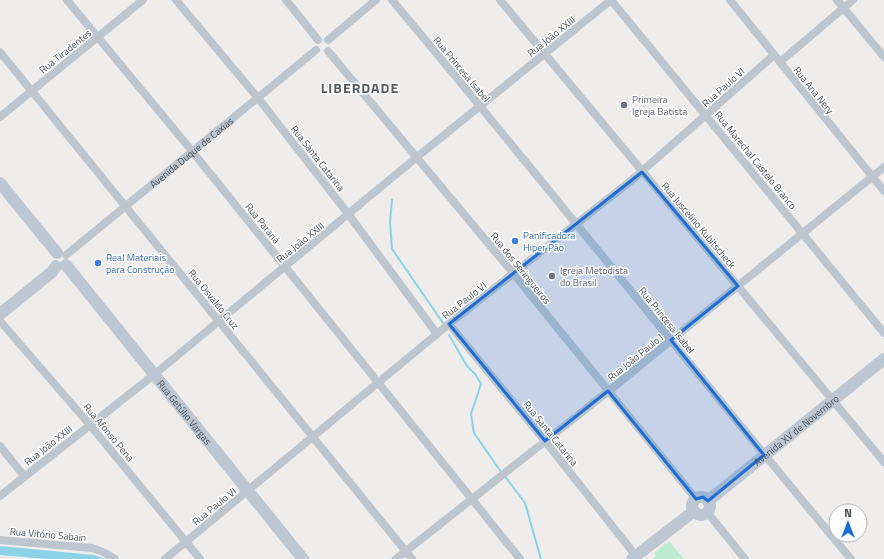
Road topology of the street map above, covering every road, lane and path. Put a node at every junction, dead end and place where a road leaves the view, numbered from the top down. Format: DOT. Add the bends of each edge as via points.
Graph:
graph roads {
  1 [pos="67,0"];
  2 [pos="143,0"];
  3 [pos="176,0"];
  4 [pos="286,0"];
  5 [pos="376,0"];
  6 [pos="392,0"];
  7 [pos="500,0"];
  8 [pos="611,0"];
  9 [pos="730,0"];
  10 [pos="837,0"];
  11 [pos="853,0"];
  12 [pos="844,8"];
  13 [pos="98,38"];
  14 [pos="318,40"];
  15 [pos="328,40"];
  16 [pos="316,50"];
  17 [pos="328,51"];
  18 [pos="0,52"];
  19 [pos="544,55"];
  20 [pos="774,55"];
  21 [pos="884,57"];
  22 [pos="780,62"];
  23 [pos="32,92"];
  24 [pos="258,98"];
  25 [pos="480,106"];
  26 [pos="706,115"];
  27 [pos="0,117"];
  28 [pos="192,151"];
  29 [pos="417,157"];
  30 [pos="884,167"];
  31 [pos="642,172"];
  32 [pos="872,177"];
  33 [pos="0,183"];
  34 [pos="884,192"];
  35 [pos="125,206"];
  36 [pos="349,215"];
  37 [pos="576,224"];
  38 [pos="802,233"];
  39 [pos="60,260"];
  40 [pos="285,267"];
  41 [pos="513,273"];
  42 [pos="738,286"];
  43 [pos="0,304"];
  44 [pos="0,314"];
  45 [pos="0,321"];
  46 [pos="219,321"];
  47 [pos="449,324"];
  48 [pos="884,333"];
  49 [pos="436,334"];
  50 [pos="671,340"];
  51 [pos="884,359"];
  52 [pos="155,374"];
  53 [pos="379,382"];
  54 [pos="608,391"];
  55 [pos="833,400"];
  56 [pos="90,425"];
  57 [pos="314,436"];
  58 [pos="545,441"];
  59 [pos="0,446"];
  60 [pos="764,455"];
  61 [pos="884,462"];
  62 [pos="24,476"];
  63 [pos="248,492"];
  64 [pos="0,496"];
  65 [pos="472,498"];
  66 [pos="695,505"];
  67 [pos="707,506"];
  68 [pos="0,540"];
  69 [pos="186,542"];
  70 [pos="406,551"];
  71 [pos="634,558"];
  72 [pos="115,559"];
  73 [pos="165,559"];
  74 [pos="200,559"];
  75 [pos="303,559"];
  76 [pos="396,559"];
  77 [pos="412,559"];
  78 [pos="520,559"];
  79 [pos="744,559"];
  80 [pos="851,559"];
  1 -- 13 [label="street, Rua Paraná"];
  2 -- 13 [label="street, Rua Tiradentes"];
  3 -- 24 [label="street, Rua Santa Catarina"];
  4 -- 14 [label="street"];
  5 -- 15 [label="street"];
  6 -- 25 [label="street, Rua Princesa Isabel"];
  7 -- 19 [label="street, Rua Juscelino Kubitscheck"];
  8 -- 19 [label="street, Rua João XXIII"];
  8 -- 26 [label="street, Rua Marechal Castelo Branco"];
  9 -- 20 [label="street, Rua Ana Nery"];
  10 -- 12 [label="street"];
  11 -- 12 [label="street"];
  12 -- 21 [label="street"];
  12 -- 22 [label="street"];
  13 -- 23 [label="street, Rua Tiradentes"];
  13 -- 28 [label="street, Rua Paraná"];
  14 -- 15 [label="street"];
  14 -- 16 [label="street"];
  15 -- 17 [label="street"];
  16 -- 17 [label="street" via="321,53"];
  16 -- 24 [label="street, Avenida Duque de Caxias"];
  17 -- 29 [label="street, Rua dos Seringueiros"];
  18 -- 23 [label="street, Rua Osvaldo Cruz"];
  19 -- 25 [label="street, Rua João XXIII"];
  19 -- 31 [label="street, Rua Juscelino Kubitscheck"];
  20 -- 22 [label="street, Rua Ana Nery"];
  20 -- 26 [label="street, Rua Paulo VI"];
  22 -- 32 [label="street, Rua Ana Nery"];
  23 -- 27 [label="street, Rua Tiradentes"];
  23 -- 35 [label="street, Rua Osvaldo Cruz"];
  24 -- 28 [label="street, Avenida Duque de Caxias"];
  24 -- 36 [label="street, Rua Santa Catarina"];
  25 -- 29 [label="street, Rua João XXIII"];
  25 -- 37 [label="street, Rua Princesa Isabel"];
  26 -- 31 [label="street, Rua Paulo VI"];
  26 -- 38 [label="street, Rua Marechal Castelo Branco"];
  28 -- 35 [label="street, Avenida Duque de Caxias"];
  28 -- 40 [label="street, Rua Paraná"];
  29 -- 36 [label="street, Rua João XXIII"];
  29 -- 41 [label="street, Rua dos Seringueiros"];
  30 -- 32 [label="street, Rua João Paulo I"];
  31 -- 37 [label="street, Rua Paulo VI"];
  31 -- 42 [label="street, Rua Juscelino Kubitscheck"];
  32 -- 34 [label="street, Rua Ana Nery"];
  32 -- 38 [label="street, Rua João Paulo I"];
  33 -- 39 [label="street, Rua Getúlio Vargas"];
  35 -- 39 [label="street, Avenida Duque de Caxias"];
  35 -- 46 [label="street, Rua Osvaldo Cruz"];
  36 -- 40 [label="street, Rua João XXIII"];
  36 -- 49 [label="street, Rua Santa Catarina"];
  37 -- 41 [label="street, Rua Paulo VI"];
  37 -- 50 [label="street, Rua Princesa Isabel"];
  38 -- 42 [label="street, Rua João Paulo I"];
  38 -- 48 [label="street, Rua Marechal Castelo Branco"];
  39 -- 43 [label="street, Avenida Duque de Caxias" via="47,266"];
  39 -- 44 [label="street, Avenida Duque de Caxias" via="52,272"];
  39 -- 52 [label="street, Rua Getúlio Vargas"];
  40 -- 46 [label="street, Rua João XXIII"];
  40 -- 53 [label="street, Rua Paraná"];
  41 -- 47 [label="street, Rua Paulo VI"];
  41 -- 54 [label="street, Rua dos Seringueiros"];
  42 -- 50 [label="street, Rua João Paulo I"];
  42 -- 55 [label="street, Rua Juscelino Kubitscheck"];
  45 -- 56 [label="street, Rua Afonso Pena"];
  46 -- 52 [label="street, Rua João XXIII"];
  46 -- 57 [label="street, Rua Osvaldo Cruz"];
  47 -- 49 [label="street, Rua Paulo VI"];
  47 -- 58 [label="street, Rua Santa Catarina"];
  49 -- 53 [label="street, Rua Paulo VI"];
  50 -- 54 [label="street, Rua João Paulo I"];
  50 -- 60 [label="street, Rua Princesa Isabel"];
  51 -- 55 [label="street, Avenida XV de Novembro"];
  52 -- 56 [label="street, Rua João XXIII"];
  52 -- 63 [label="street, Rua Getúlio Vargas"];
  53 -- 57 [label="street, Rua Paulo VI"];
  53 -- 65 [label="street, Rua Paraná"];
  54 -- 58 [label="street, Rua João Paulo I"];
  54 -- 66 [label="street, Rua dos Seringueiros"];
  55 -- 60 [label="street, Avenida XV de Novembro"];
  55 -- 61 [label="street, Rua Juscelino Kubitscheck"];
  56 -- 62 [label="street, Rua João XXIII"];
  56 -- 69 [label="street, Rua Afonso Pena"];
  57 -- 63 [label="street, Rua Paulo VI"];
  57 -- 70 [label="street, Rua Osvaldo Cruz"];
  58 -- 65 [label="street, Rua João Paulo I"];
  58 -- 71 [label="street, Rua Santa Catarina"];
  59 -- 62 [label="street"];
  60 -- 67 [label="street, Avenida XV de Novembro"];
  60 -- 80 [label="street, Rua Princesa Isabel"];
  62 -- 64 [label="street, Rua João XXIII"];
  63 -- 69 [label="street, Rua Paulo VI"];
  63 -- 75 [label="street, Rua Getúlio Vargas"];
  65 -- 70 [label="street, Rua João Paulo I"];
  65 -- 78 [label="street, Rua Paraná"];
  66 -- 67 [label="street" via="699,514"];
  66 -- 71 [label="street"];
  67 -- 79 [label="street"];
  68 -- 72 [label="street, Rua Vitório Sabain" via="92,548"];
  69 -- 73 [label="street, Rua Paulo VI"];
  69 -- 74 [label="street, Rua Afonso Pena"];
  70 -- 76 [label="street, Rua João Paulo I"];
  70 -- 77 [label="street, Rua Osvaldo Cruz"];
}
